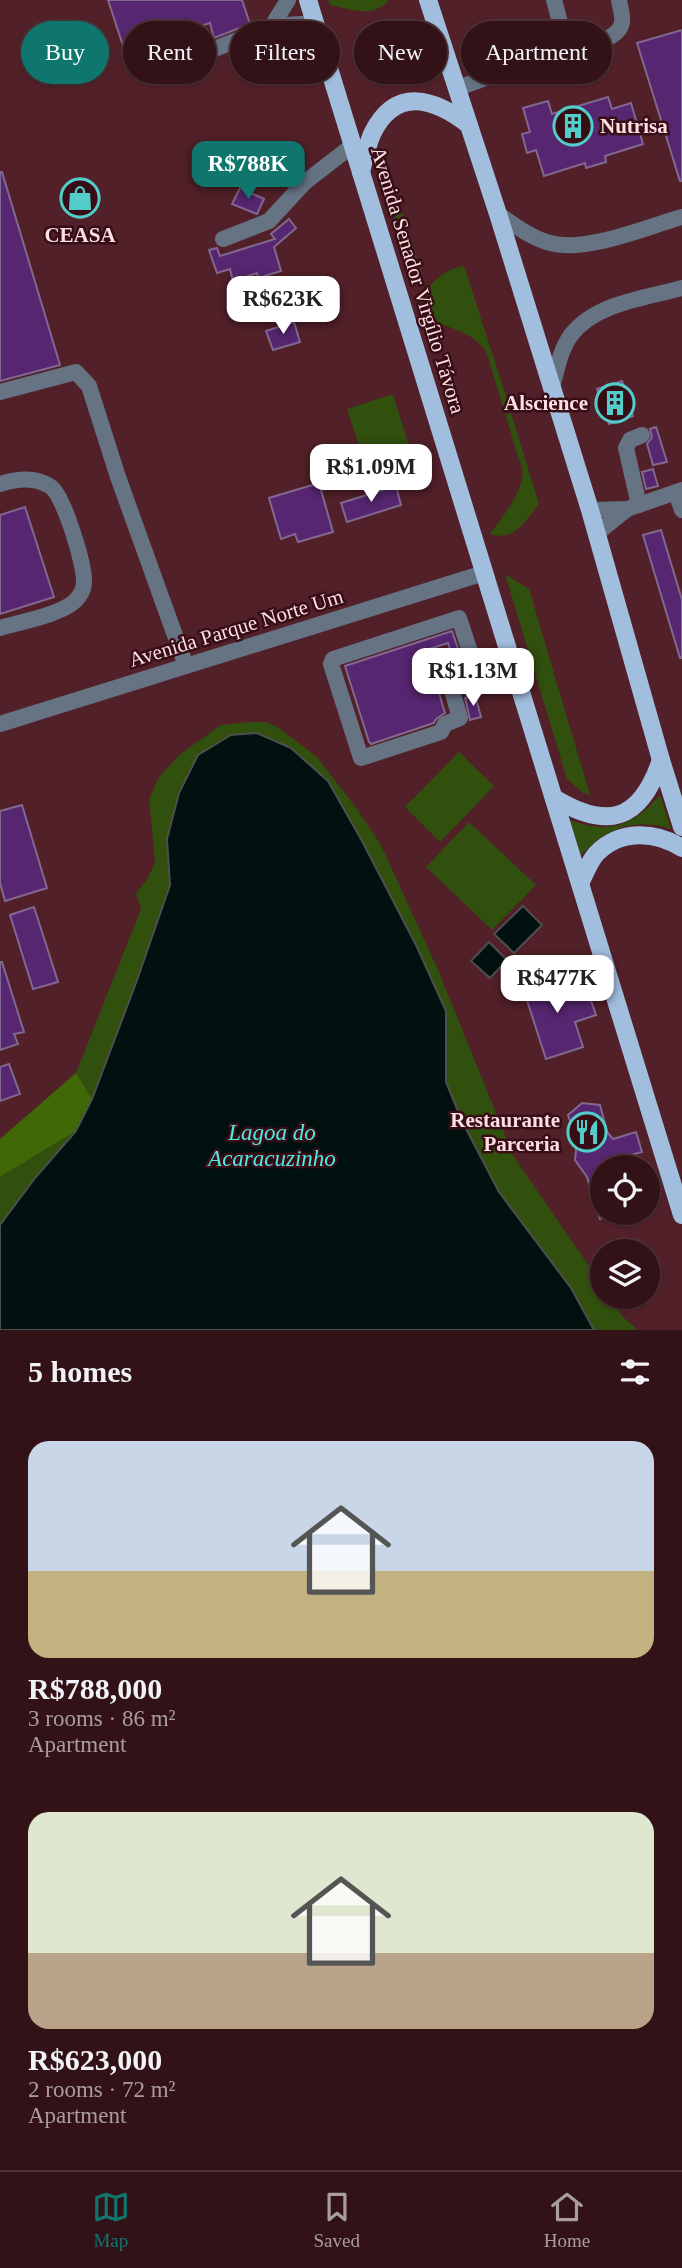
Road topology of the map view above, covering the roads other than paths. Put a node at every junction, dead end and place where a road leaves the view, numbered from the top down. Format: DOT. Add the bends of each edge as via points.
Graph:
graph roads {
  1 [pos="288,0"];
  2 [pos="308,0"];
  3 [pos="429,0"];
  4 [pos="554,0"];
  5 [pos="619,0"];
  6 [pos="275,21"];
  7 [pos="314,21"];
  8 [pos="560,21"];
  9 [pos="612,36"];
  10 [pos="334,84"];
  11 [pos="469,84"];
  12 [pos="458,88"];
  13 [pos="469,125"];
  14 [pos="353,145"];
  15 [pos="361,172"];
  16 [pos="498,214"];
  17 [pos="682,217"];
  18 [pos="223,239"];
  19 [pos="682,288"];
  20 [pos="552,387"];
  21 [pos="0,393"];
  22 [pos="642,435"];
  23 [pos="0,484"];
  24 [pos="679,491"];
  25 [pos="633,507"];
  26 [pos="590,510"];
  27 [pos="682,510"];
  28 [pos="596,534"];
  29 [pos="484,573"];
  30 [pos="0,628"];
  31 [pos="186,666"];
  32 [pos="516,675"];
  33 [pos="480,682"];
  34 [pos="0,724"];
  35 [pos="661,760"];
  36 [pos="554,798"];
  37 [pos="682,827"];
  38 [pos="682,849"];
  39 [pos="580,883"];
  40 [pos="675,1178"];
  41 [pos="682,1215"];
  1 -- 6 [label="street"];
  2 -- 7 [label="main road, Avenida Senador Virgílio Távora"];
  3 -- 12 [label="main road"];
  4 -- 8 [label="street"];
  5 -- 9 [label="street" via="622,22"];
  10 -- 14 [label="main road, Avenida Senador Virgílio Távora"];
  11 -- 12 [label="street"];
  12 -- 13 [label="main road"];
  13 -- 15 [label="main road" via="438,104 420,101 396,107 371,136"];
  13 -- 16 [label="main road"];
  14 -- 15 [label="main road, Avenida Senador Virgílio Távora"];
  14 -- 18 [label="street" via="326,163 269,221"];
  15 -- 29 [label="main road, Avenida Senador Virgílio Távora"];
  16 -- 17 [label="street" via="547,243 567,247"];
  16 -- 20 [label="main road"];
  19 -- 20 [label="street" via="613,307 588,319 567,343"];
  20 -- 26 [label="main road"];
  21 -- 31 [label="street" via="76,372 89,386"];
  22 -- 25 [label="street" via="630,440 626,448"];
  23 -- 30 [label="street" via="32,479 53,488 85,585 75,602 62,609"];
  24 -- 25 [label="street"];
  24 -- 27 [label="street"];
  25 -- 26 [label="street"];
  25 -- 28 [label="street"];
  26 -- 28 [label="main road"];
  28 -- 35 [label="main road"];
  29 -- 31 [label="street, Avenida Parque Norte Um"];
  29 -- 32 [label="main road, Avenida Senador Virgílio Távora"];
  31 -- 34 [label="street, Avenida Parque Norte Um"];
  32 -- 33 [label="street"];
  32 -- 36 [label="main road, Avenida Senador Virgílio Távora"];
  33 -- 33 [label="street" via="459,618 333,659 331,664 361,758 441,732 444,724 460,718 453,688"];
  35 -- 36 [label="main road" via="646,794 615,815 590,816"];
  35 -- 37 [label="main road"];
  36 -- 39 [label="main road, Avenida Senador Virgílio Távora"];
  38 -- 39 [label="main road" via="657,836 625,837 596,854"];
  39 -- 40 [label="main road, Avenida Senador Virgílio Távora"];
  40 -- 41 [label="main road, Avenida Senador Virgílio Távora"];
}
